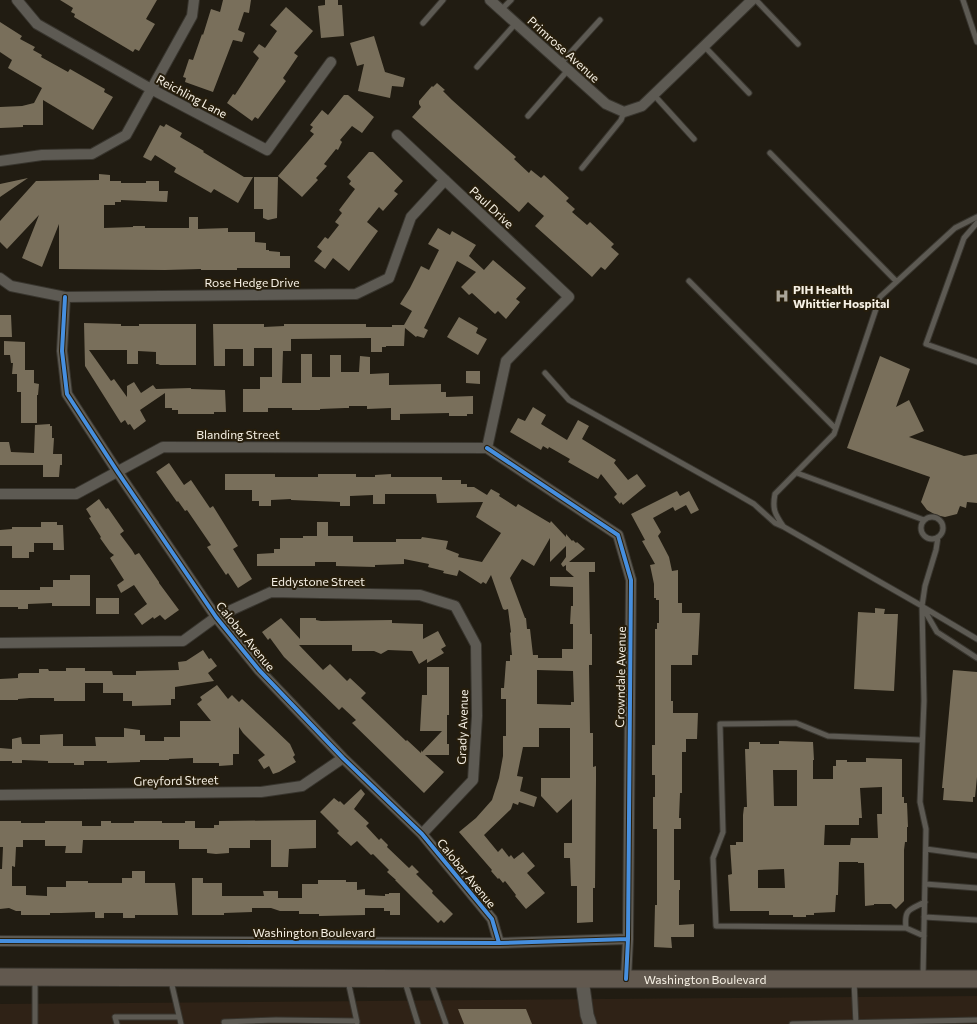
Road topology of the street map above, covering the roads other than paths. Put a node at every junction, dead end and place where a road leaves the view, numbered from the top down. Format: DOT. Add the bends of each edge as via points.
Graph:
graph roads {
  1 [pos="17,0"];
  2 [pos="194,0"];
  3 [pos="443,0"];
  4 [pos="490,0"];
  5 [pos="511,0"];
  6 [pos="752,0"];
  7 [pos="756,0"];
  8 [pos="963,0"];
  9 [pos="501,10"];
  10 [pos="600,20"];
  11 [pos="422,23"];
  12 [pos="516,23"];
  13 [pos="977,42"];
  14 [pos="798,44"];
  15 [pos="704,46"];
  16 [pos="331,62"];
  17 [pos="564,66"];
  18 [pos="477,68"];
  19 [pos="150,89"];
  20 [pos="749,93"];
  21 [pos="654,95"];
  22 [pos="624,112"];
  23 [pos="528,116"];
  24 [pos="397,135"];
  25 [pos="694,139"];
  26 [pos="770,153"];
  27 [pos="0,161"];
  28 [pos="582,168"];
  29 [pos="445,180"];
  30 [pos="977,217"];
  31 [pos="977,223"];
  32 [pos="0,278"];
  33 [pos="689,281"];
  34 [pos="896,281"];
  35 [pos="65,296"];
  36 [pos="977,362"];
  37 [pos="545,373"];
  38 [pos="836,428"];
  39 [pos="487,448"];
  40 [pos="117,471"];
  41 [pos="797,473"];
  42 [pos="0,494"];
  43 [pos="924,520"];
  44 [pos="784,527"];
  45 [pos="938,537"];
  46 [pos="456,606"];
  47 [pos="922,606"];
  48 [pos="216,617"];
  49 [pos="962,630"];
  50 [pos="977,635"];
  51 [pos="977,639"];
  52 [pos="0,643"];
  53 [pos="977,658"];
  54 [pos="922,740"];
  55 [pos="343,758"];
  56 [pos="0,795"];
  57 [pos="422,834"];
  58 [pos="926,850"];
  59 [pos="977,856"];
  60 [pos="925,884"];
  61 [pos="977,888"];
  62 [pos="925,902"];
  63 [pos="924,917"];
  64 [pos="977,920"];
  65 [pos="906,928"];
  66 [pos="924,936"];
  67 [pos="628,939"];
  68 [pos="0,941"];
  69 [pos="500,943"];
  70 [pos="35,977"];
  71 [pos="0,978"];
  72 [pos="170,978"];
  73 [pos="347,978"];
  74 [pos="404,979"];
  75 [pos="430,979"];
  76 [pos="582,979"];
  77 [pos="626,979"];
  78 [pos="854,979"];
  79 [pos="977,979"];
  80 [pos="923,980"];
  81 [pos="179,1017"];
  82 [pos="977,1020"];
  83 [pos="224,1022"];
  84 [pos="358,1022"];
  85 [pos="35,1024"];
  86 [pos="117,1024"];
  87 [pos="180,1024"];
  88 [pos="418,1024"];
  89 [pos="446,1024"];
  90 [pos="590,1024"];
  91 [pos="792,1024"];
  92 [pos="856,1024"];
  1 -- 19 [label="street, Reichling Lane" via="37,24"];
  2 -- 19 [label="street" via="192,16"];
  3 -- 11 [label="lane"];
  4 -- 9 [label="street, Primrose Avenue"];
  5 -- 9 [label="lane"];
  6 -- 15 [label="street"];
  7 -- 14 [label="lane"];
  8 -- 13 [label="lane"];
  9 -- 12 [label="street, Primrose Avenue"];
  10 -- 17 [label="lane"];
  12 -- 17 [label="street, Primrose Avenue"];
  12 -- 18 [label="lane"];
  15 -- 20 [label="lane"];
  15 -- 21 [label="street"];
  16 -- 19 [label="street, Reichling Lane" via="267,150"];
  17 -- 22 [label="street, Primrose Avenue" via="606,104"];
  17 -- 23 [label="lane"];
  19 -- 27 [label="street" via="126,135 92,154 42,155"];
  21 -- 22 [label="street" via="642,106"];
  21 -- 25 [label="lane"];
  22 -- 28 [label="lane" via="621,120"];
  24 -- 29 [label="street, Paul Drive"];
  26 -- 34 [label="lane"];
  29 -- 35 [label="street, Rose Hedge Drive" via="411,217 388,278 356,294"];
  29 -- 39 [label="street, Paul Drive" via="569,297 506,361"];
  30 -- 34 [label="lane" via="955,228"];
  31 -- 36 [label="lane" via="964,238 926,344"];
  32 -- 35 [label="street, Rose Hedge Drive" via="11,286"];
  33 -- 38 [label="lane"];
  34 -- 38 [label="lane" via="880,298"];
  35 -- 40 [label="street, Calobar Avenue" via="62,350 67,394"];
  37 -- 44 [label="lane" via="568,400 744,498 775,523"];
  38 -- 41 [label="lane" via="834,434"];
  39 -- 40 [label="street, Blanding Street" via="163,447"];
  39 -- 67 [label="street, Crowndale Avenue" via="618,535 631,580"];
  40 -- 42 [label="street, Blanding Street" via="76,494"];
  40 -- 48 [label="street, Calobar Avenue"];
  41 -- 43 [label="lane"];
  41 -- 44 [label="lane" via="775,494 775,513"];
  43 -- 45 [label="lane" via="921,530 924,535"];
  43 -- 45 [label="lane" via="934,517 941,520 942,531"];
  44 -- 47 [label="lane"];
  45 -- 47 [label="lane"];
  46 -- 48 [label="street, Eddystone Street" via="420,594 271,592"];
  46 -- 57 [label="street, Grady Avenue" via="476,645 477,716 473,780"];
  47 -- 49 [label="lane"];
  47 -- 53 [label="lane" via="937,632"];
  47 -- 54 [label="lane"];
  48 -- 52 [label="street, Eddystone Street" via="183,640"];
  48 -- 55 [label="street, Calobar Avenue" via="259,670"];
  49 -- 50 [label="lane"];
  49 -- 51 [label="lane"];
  54 -- 58 [label="lane" via="920,802 926,829"];
  54 -- 65 [label="lane" via="828,736 796,723 720,724 723,832 713,858 716,926"];
  55 -- 56 [label="street, Greyford Street" via="302,786 261,792"];
  55 -- 57 [label="street, Calobar Avenue"];
  57 -- 69 [label="street, Calobar Avenue" via="492,919"];
  58 -- 59 [label="lane"];
  58 -- 60 [label="lane"];
  60 -- 61 [label="lane"];
  60 -- 62 [label="lane"];
  62 -- 63 [label="lane"];
  62 -- 65 [label="lane" via="908,910 905,916"];
  63 -- 64 [label="lane"];
  63 -- 66 [label="lane"];
  65 -- 66 [label="lane"];
  66 -- 80 [label="lane"];
  67 -- 69 [label="street, Washington Boulevard"];
  67 -- 77 [label="street, Crowndale Avenue"];
  68 -- 69 [label="street, Washington Boulevard"];
  70 -- 71 [label="main road, Washington Boulevard"];
  70 -- 72 [label="main road, Washington Boulevard"];
  70 -- 85 [label="lane"];
  72 -- 73 [label="main road, Washington Boulevard"];
  72 -- 81 [label="lane"];
  73 -- 74 [label="main road, Washington Boulevard"];
  73 -- 84 [label="lane"];
  74 -- 75 [label="main road, Washington Boulevard"];
  74 -- 88 [label="lane"];
  75 -- 76 [label="main road, Washington Boulevard"];
  75 -- 89 [label="lane"];
  76 -- 77 [label="main road, Washington Boulevard"];
  76 -- 90 [label="street"];
  77 -- 78 [label="main road, Washington Boulevard"];
  78 -- 80 [label="main road, Washington Boulevard"];
  78 -- 92 [label="lane"];
  79 -- 80 [label="main road, Washington Boulevard"];
  81 -- 86 [label="lane" via="115,1017"];
  81 -- 87 [label="lane"];
  82 -- 92 [label="lane"];
  83 -- 84 [label="lane"];
  91 -- 92 [label="lane"];
}
